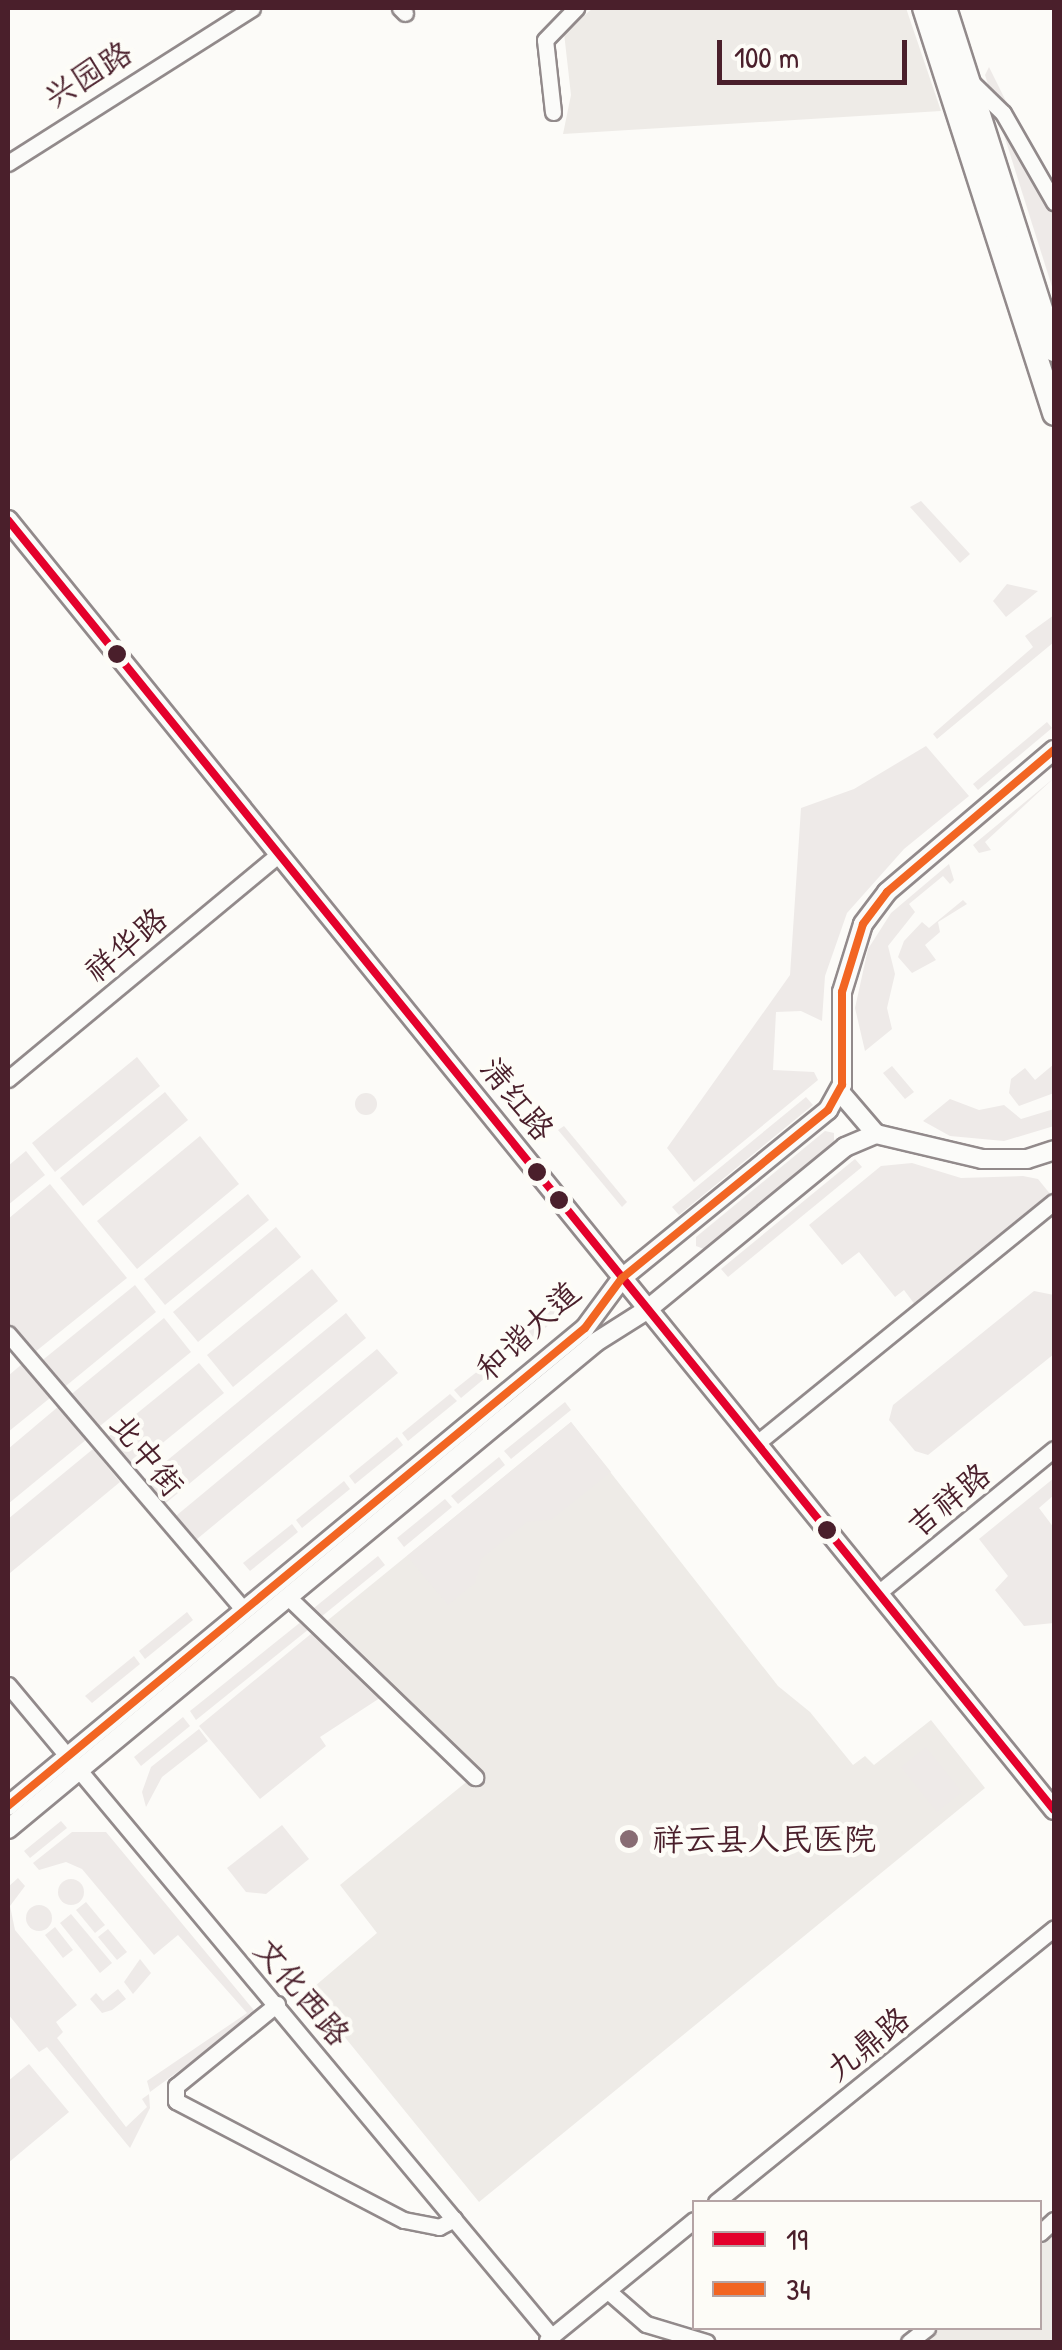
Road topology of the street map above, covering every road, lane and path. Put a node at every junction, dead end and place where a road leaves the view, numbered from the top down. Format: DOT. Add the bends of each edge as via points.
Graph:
graph roads {
  1 [pos="252,8"];
  2 [pos="576,8"];
  3 [pos="924,8"];
  4 [pos="945,8"];
  5 [pos="972,83"];
  6 [pos="553,112"];
  7 [pos="8,162"];
  8 [pos="1054,202"];
  9 [pos="1054,350"];
  10 [pos="1054,414"];
  11 [pos="8,520"];
  12 [pos="1054,750"];
  13 [pos="279,854"];
  14 [pos="8,1079"];
  15 [pos="840,1092"];
  16 [pos="876,1134"];
  17 [pos="1051,1156"];
  18 [pos="1054,1202"];
  19 [pos="622,1278"];
  20 [pos="648,1309"];
  21 [pos="8,1334"];
  22 [pos="757,1443"];
  23 [pos="1054,1449"];
  24 [pos="878,1592"];
  25 [pos="288,1597"];
  26 [pos="244,1610"];
  27 [pos="8,1685"];
  28 [pos="73,1763"];
  29 [pos="475,1777"];
  30 [pos="8,1806"];
  31 [pos="1054,1810"];
  32 [pos="8,1829"];
  33 [pos="1054,1928"];
  34 [pos="277,2004"];
  35 [pos="718,2200"];
  36 [pos="454,2219"];
  37 [pos="692,2222"];
  38 [pos="608,2291"];
  39 [pos="548,2340"];
  40 [pos="698,2342"];
  1 -- 7 [label="street, 兴园路"];
  2 -- 6 [label="street" via="545,40"];
  3 -- 10 [label="highway"];
  4 -- 5 [label="highway"];
  5 -- 8 [label="street" via="1003,112"];
  5 -- 9 [label="highway"];
  11 -- 13 [label="main road, 清红路"];
  12 -- 15 [label="main road" via="887,892 863,924 842,992"];
  13 -- 14 [label="street, 祥华路"];
  13 -- 19 [label="main road, 清红路"];
  15 -- 16 [label="main road"];
  15 -- 19 [label="main road, 和谐大道" via="828,1110"];
  16 -- 17 [label="main road" via="968,1157"];
  16 -- 20 [label="main road, 和谐大道" via="845,1147"];
  18 -- 22 [label="street"];
  19 -- 20 [label="main road, 清红路"];
  19 -- 26 [label="main road, 和谐大道" via="584,1328"];
  20 -- 22 [label="main road, 清红路"];
  20 -- 25 [label="main road, 和谐大道" via="596,1342"];
  21 -- 26 [label="street, 北中街"];
  22 -- 24 [label="main road, 清红路"];
  23 -- 24 [label="street, 吉祥路"];
  24 -- 31 [label="main road, 清红路"];
  25 -- 28 [label="main road, 和谐大道"];
  25 -- 29 [label="street"];
  26 -- 28 [label="main road, 和谐大道"];
  27 -- 28 [label="street, 文化西路"];
  28 -- 30 [label="main road, 和谐大道"];
  28 -- 32 [label="main road, 和谐大道"];
  28 -- 34 [label="street, 文化西路"];
  33 -- 35 [label="street, 九鼎路"];
  34 -- 36 [label="street, 文化西路"];
  34 -- 36 [label="street" via="176,2086 176,2102 404,2220 439,2227"];
  36 -- 39 [label="street, 文化西路"];
  37 -- 38 [label="street"];
  38 -- 39 [label="street"];
  38 -- 40 [label="street" via="646,2324"];
}
